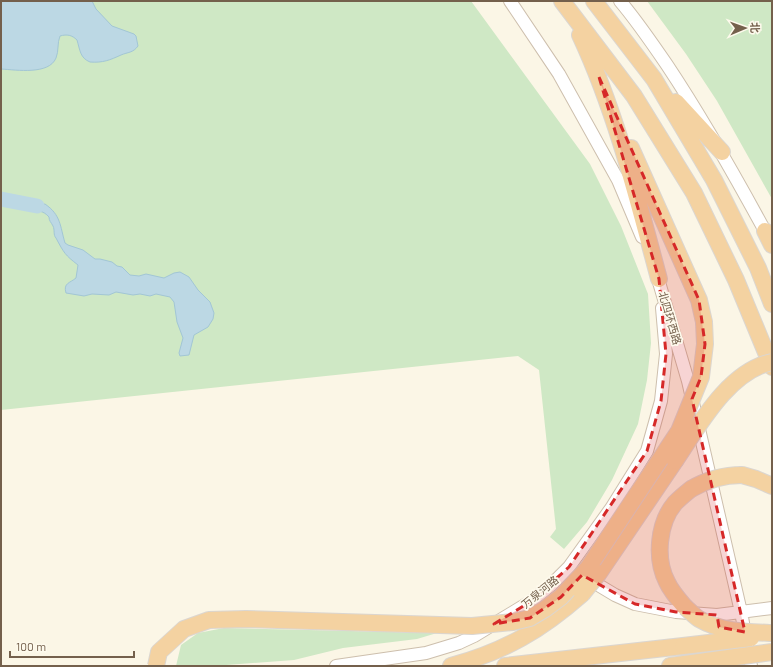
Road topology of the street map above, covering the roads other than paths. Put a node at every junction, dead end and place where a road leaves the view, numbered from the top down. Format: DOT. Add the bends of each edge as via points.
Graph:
graph roads {
  1 [pos="510,1"];
  2 [pos="594,1"];
  3 [pos="620,1"];
  4 [pos="564,3"];
  5 [pos="599,77"];
  6 [pos="654,78"];
  7 [pos="722,152"];
  8 [pos="768,235"];
  9 [pos="772,246"];
  10 [pos="659,279"];
  11 [pos="772,304"];
  12 [pos="772,362"];
  13 [pos="772,367"];
  14 [pos="772,486"];
  15 [pos="569,567"];
  16 [pos="772,608"];
  17 [pos="741,612"];
  18 [pos="717,615"];
  19 [pos="772,634"];
  20 [pos="772,652"];
  21 [pos="678,665"];
  22 [pos="156,666"];
  23 [pos="336,666"];
  24 [pos="451,666"];
  25 [pos="505,666"];
  26 [pos="725,666"];
  27 [pos="751,666"];
  1 -- 10 [label="street, 北四环西路" via="559,74 618,180"];
  2 -- 6 [label="highway"];
  3 -- 7 [label="street" via="690,100"];
  4 -- 5 [label="highway"];
  4 -- 13 [label="highway" via="634,96 694,193 736,280"];
  5 -- 10 [label="highway"];
  5 -- 22 [label="highway, bridge" via="699,300 705,344 701,377 679,431 588,568 561,597 545,609 530,618 513,622 472,626 209,620 184,629 159,652"];
  6 -- 7 [label="highway"];
  6 -- 11 [label="highway" via="714,180 758,268"];
  7 -- 8 [label="street"];
  8 -- 9 [label="highway"];
  10 -- 15 [label="street" via="666,354 661,401 647,451 612,507"];
  10 -- 17 [label="street, 北四环西路" via="688,381"];
  12 -- 24 [label="highway, bridge" via="749,371 734,382 716,402 582,594 547,623 523,637 497,651"];
  14 -- 19 [label="highway, bridge" via="742,475 712,478 691,489 675,504 669,514 660,550 662,571 671,590 698,618 718,627"];
  15 -- 18 [label="street, 万泉河路" via="600,587 635,604 676,612"];
  15 -- 23 [label="street, 万泉河路" via="530,602 459,643 426,653"];
  16 -- 17 [label="street, 万泉河路"];
  17 -- 18 [label="street, 万泉河路"];
  17 -- 27 [label="street, 北四环西路"];
  18 -- 26 [label="street"];
  19 -- 25 [label="highway, bridge"];
  20 -- 21 [label="highway, bridge"];
}
